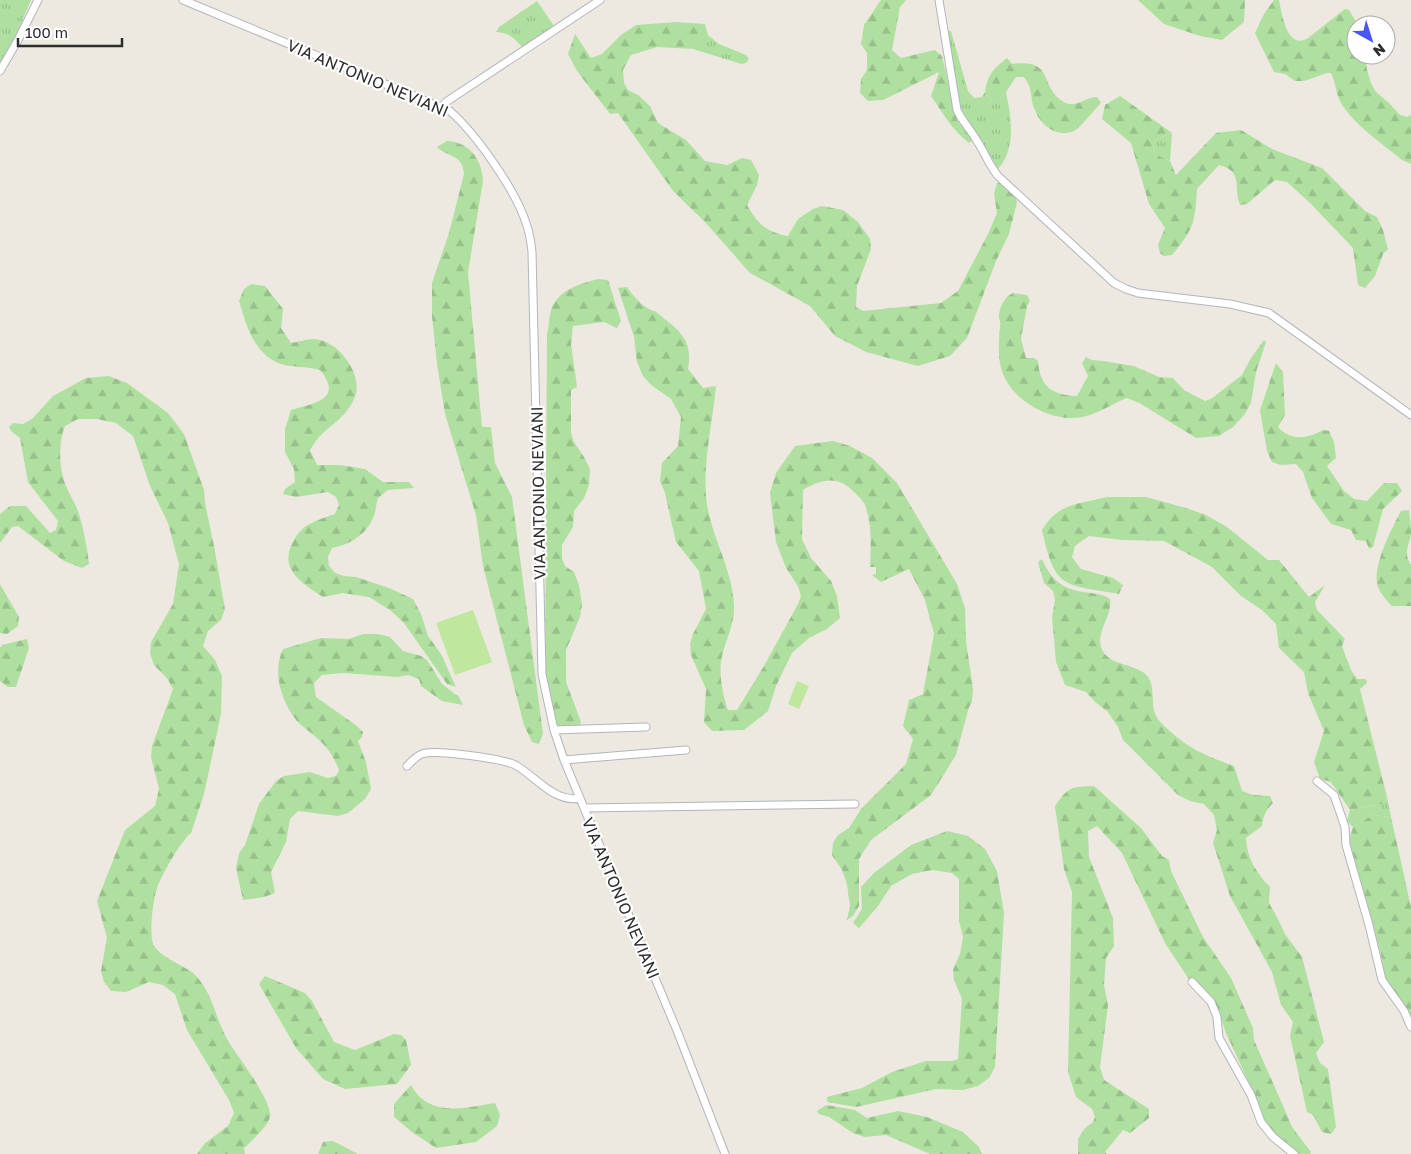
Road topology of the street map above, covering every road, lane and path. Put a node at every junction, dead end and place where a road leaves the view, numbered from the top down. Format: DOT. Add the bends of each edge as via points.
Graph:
graph roads {
  1 [pos="38,0"];
  2 [pos="183,0"];
  3 [pos="600,0"];
  4 [pos="939,0"];
  5 [pos="0,71"];
  6 [pos="442,106"];
  7 [pos="1411,415"];
  8 [pos="646,727"];
  9 [pos="554,730"];
  10 [pos="686,750"];
  11 [pos="564,760"];
  12 [pos="407,766"];
  13 [pos="1317,781"];
  14 [pos="580,798"];
  15 [pos="855,804"];
  16 [pos="584,808"];
  17 [pos="1192,982"];
  18 [pos="1411,1027"];
  19 [pos="725,1154"];
  20 [pos="1294,1154"];
  1 -- 5 [label="street"];
  2 -- 6 [label="street, VIA ANTONIO NEVIANI"];
  3 -- 6 [label="street"];
  4 -- 7 [label="street" via="957,110 988,162 998,176 1114,283 1139,293 1230,304 1269,313"];
  6 -- 9 [label="street, VIA ANTONIO NEVIANI" via="460,120 515,197 529,233 533,275 542,674"];
  8 -- 9 [label="street"];
  9 -- 11 [label="street, VIA ANTONIO NEVIANI"];
  10 -- 11 [label="street"];
  11 -- 14 [label="street, VIA ANTONIO NEVIANI"];
  12 -- 14 [label="street" via="422,754 442,752 511,762 566,799"];
  13 -- 18 [label="street" via="1334,795 1382,980"];
  14 -- 16 [label="street, VIA ANTONIO NEVIANI"];
  15 -- 16 [label="street" via="779,802"];
  16 -- 19 [label="street, VIA ANTONIO NEVIANI"];
  17 -- 20 [label="street" via="1212,1002 1219,1038 1251,1095 1261,1122 1273,1138"];
}
